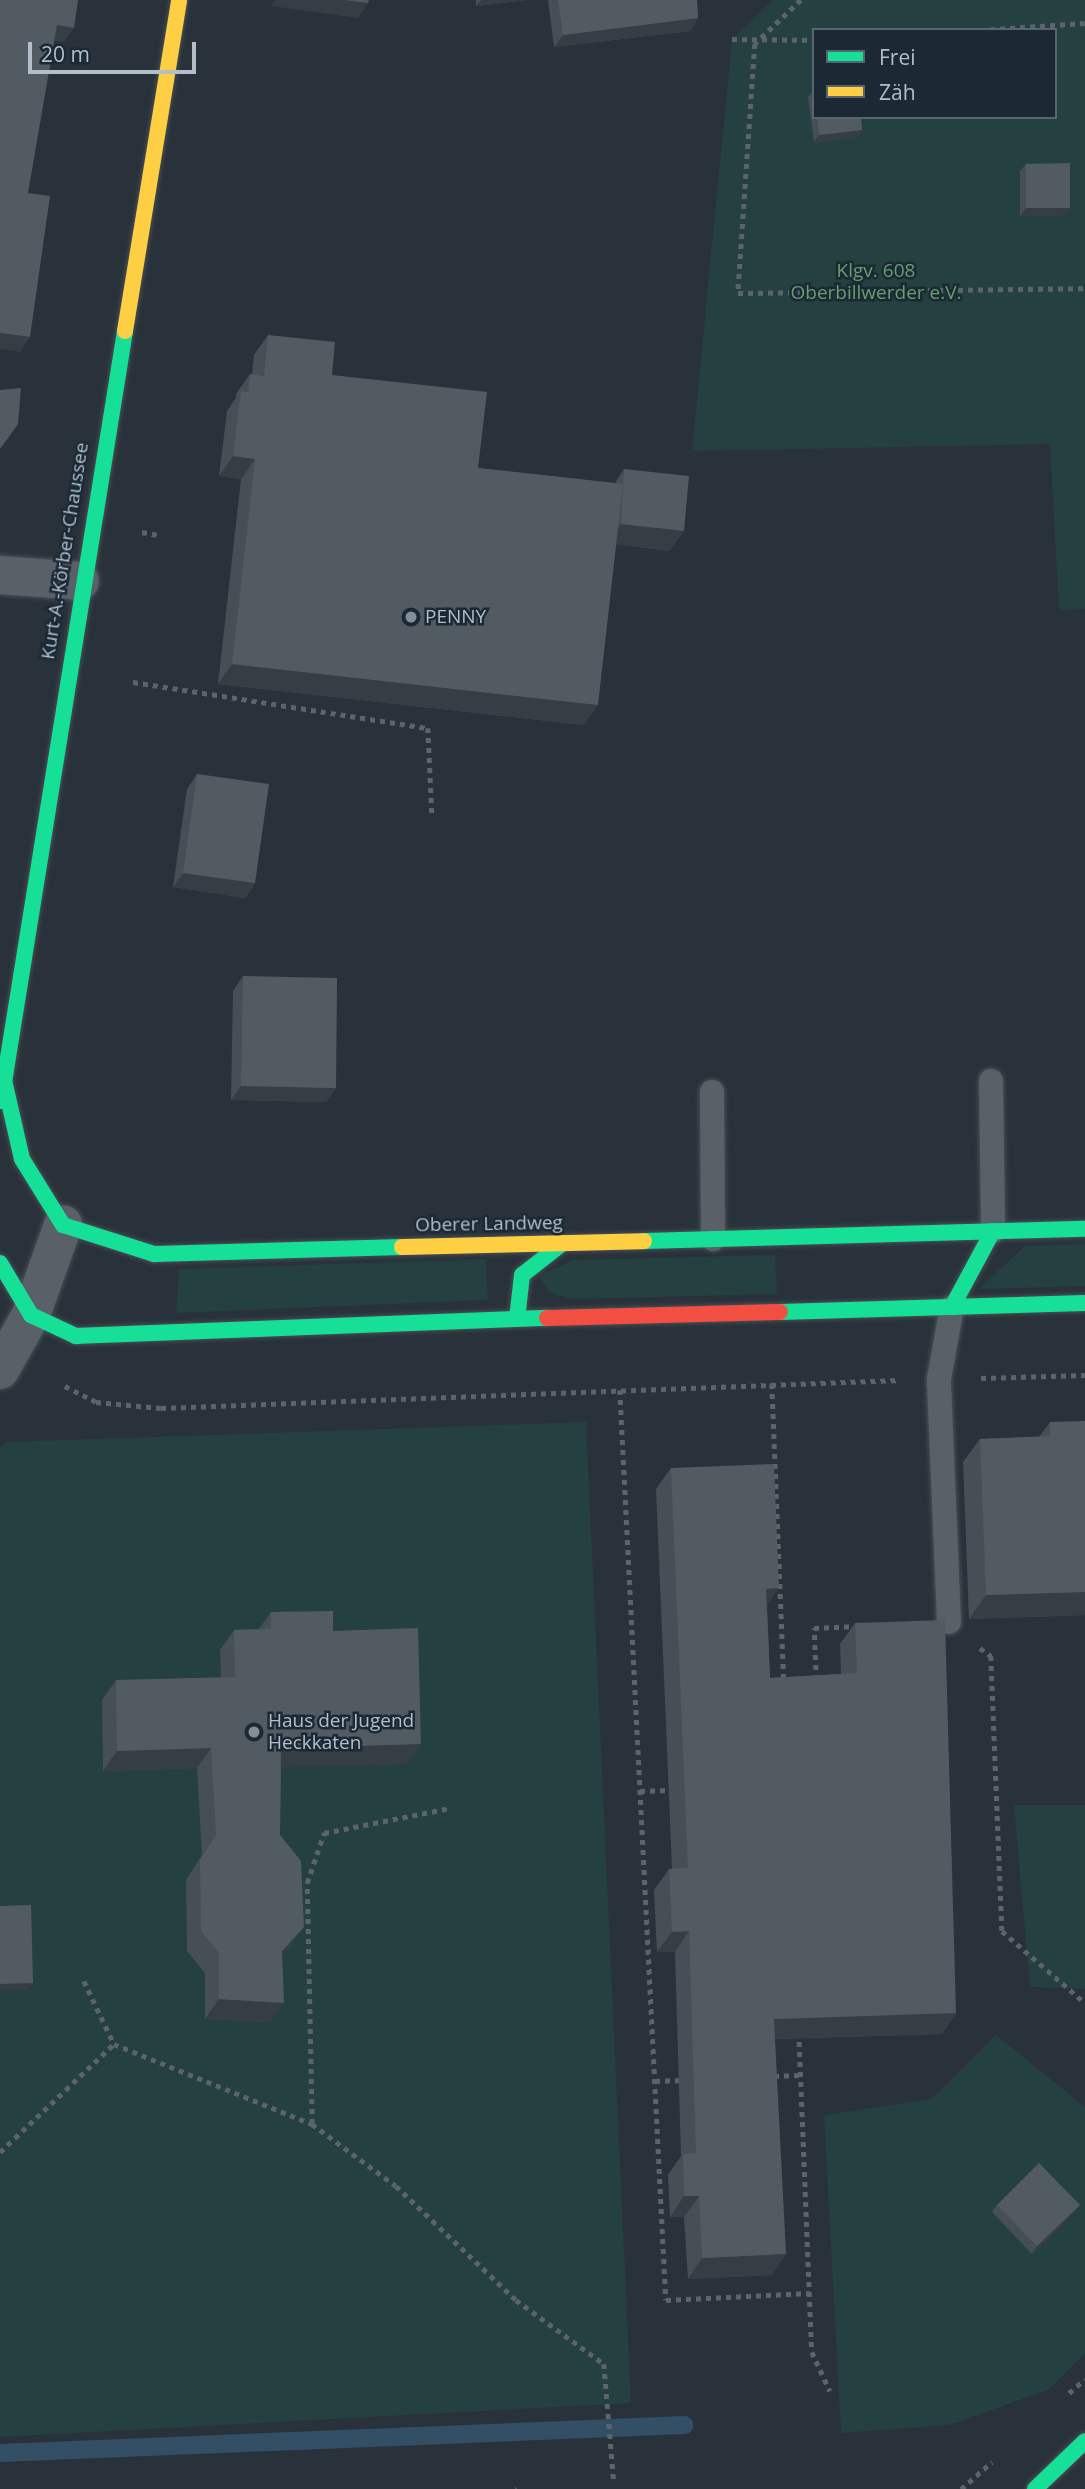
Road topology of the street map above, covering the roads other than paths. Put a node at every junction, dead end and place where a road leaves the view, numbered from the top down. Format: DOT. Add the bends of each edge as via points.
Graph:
graph roads {
  1 [pos="179,0"];
  2 [pos="0,575"];
  3 [pos="80,581"];
  4 [pos="3,1076"];
  5 [pos="991,1081"];
  6 [pos="712,1092"];
  7 [pos="0,1110"];
  8 [pos="63,1225"];
  9 [pos="1085,1228"];
  10 [pos="993,1231"];
  11 [pos="713,1239"];
  12 [pos="563,1243"];
  13 [pos="0,1263"];
  14 [pos="1085,1303"];
  15 [pos="952,1307"];
  16 [pos="32,1315"];
  17 [pos="517,1319"];
  18 [pos="0,1370"];
  19 [pos="949,1622"];
  20 [pos="1085,2441"];
  21 [pos="1035,2489"];
  1 -- 3 [label="main road, Kurt-A.-Körber-Chaussee"];
  2 -- 3 [label="street"];
  3 -- 4 [label="main road, Kurt-A.-Körber-Chaussee"];
  4 -- 7 [label="main road, Kurt-A.-Körber-Chaussee"];
  4 -- 8 [label="main road" via="22,1159"];
  5 -- 10 [label="lane"];
  6 -- 11 [label="lane"];
  8 -- 12 [label="main road, Oberer Landweg" via="154,1254"];
  8 -- 16 [label="street"];
  9 -- 10 [label="main road, Oberer Landweg"];
  10 -- 11 [label="main road, Oberer Landweg"];
  10 -- 15 [label="main road"];
  11 -- 12 [label="main road, Oberer Landweg"];
  12 -- 17 [label="main road" via="522,1275"];
  13 -- 16 [label="main road"];
  14 -- 15 [label="main road"];
  15 -- 17 [label="main road"];
  15 -- 19 [label="lane" via="939,1379"];
  16 -- 17 [label="main road" via="76,1336 115,1338"];
  16 -- 18 [label="street"];
  20 -- 21 [label="main road"];
}
